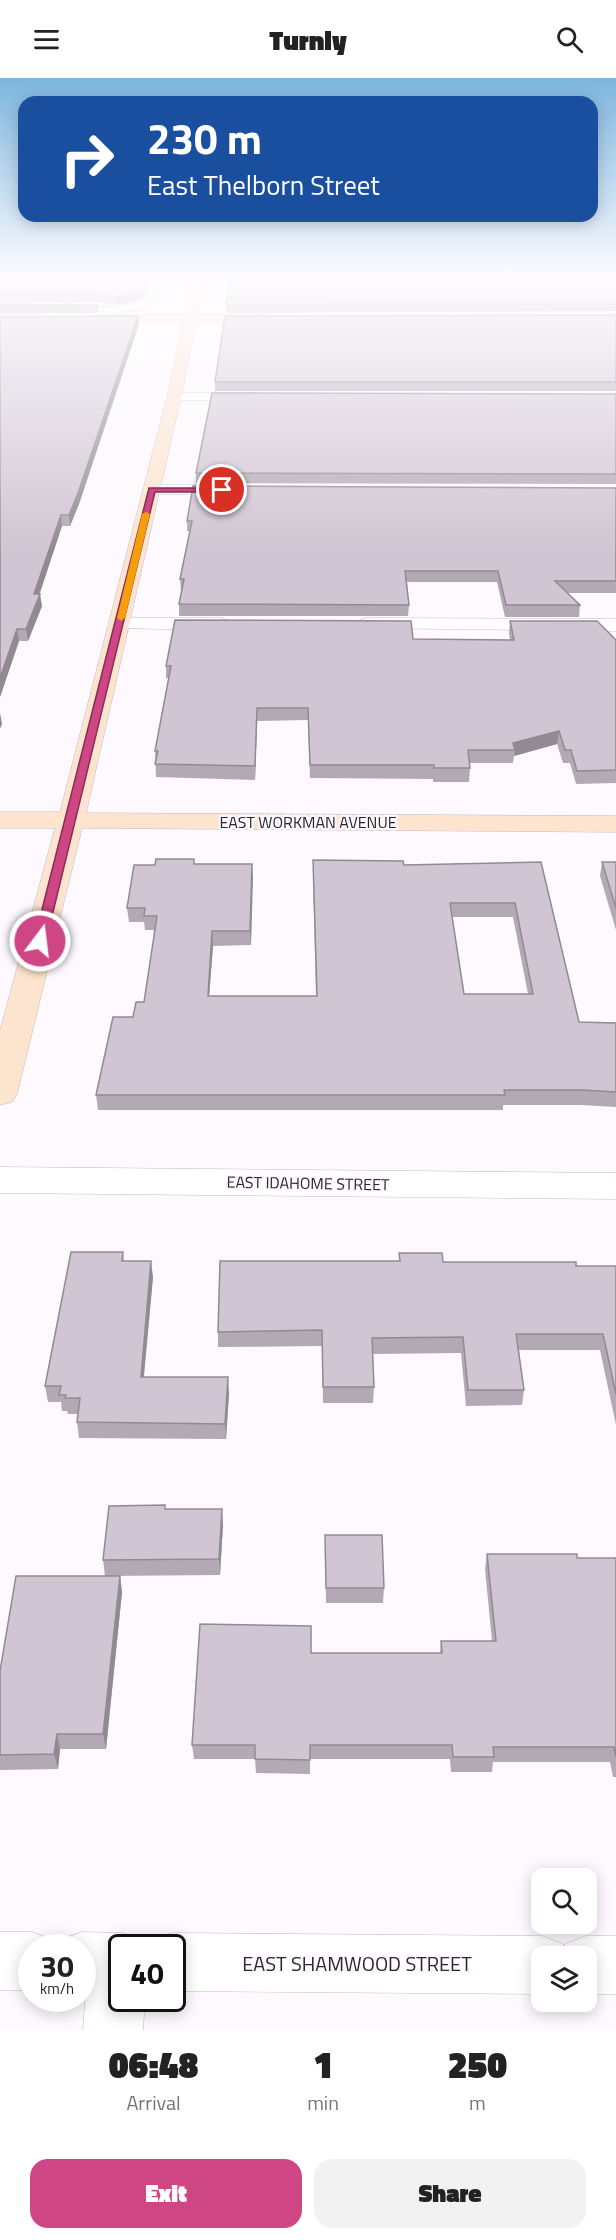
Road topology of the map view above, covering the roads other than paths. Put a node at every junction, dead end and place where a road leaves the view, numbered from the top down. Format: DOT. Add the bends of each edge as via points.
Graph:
graph roads {
  1 [pos="180,370"];
  2 [pos="174,397"];
  3 [pos="270,397"];
  4 [pos="152,490"];
  5 [pos="259,490"];
  6 [pos="119,624"];
  7 [pos="238,624"];
  8 [pos="344,624"];
  9 [pos="616,625"];
  10 [pos="0,820"];
  11 [pos="72,821"];
  12 [pos="616,824"];
  13 [pos="0,1094"];
  14 [pos="0,1180"];
  15 [pos="616,1186"];
  16 [pos="0,1961"];
  17 [pos="18,1961"];
  18 [pos="186,1962"];
  19 [pos="531,1965"];
  20 [pos="597,1965"];
  21 [pos="616,1965"];
  22 [pos="116,2012"];
  23 [pos="113,2030"];
  1 -- 2 [label="street"];
  2 -- 3 [label="street"];
  2 -- 4 [label="street"];
  4 -- 5 [label="street"];
  4 -- 6 [label="street"];
  6 -- 7 [label="street"];
  6 -- 11 [label="street"];
  8 -- 9 [label="street"];
  10 -- 11 [label="street, EAST WORKMAN AVENUE"];
  11 -- 12 [label="street, EAST WORKMAN AVENUE"];
  11 -- 13 [label="street"];
  14 -- 15 [label="street, EAST IDAHOME STREET"];
  16 -- 17 [label="street"];
  18 -- 19 [label="street, EAST SHAMWOOD STREET"];
  20 -- 21 [label="street"];
  22 -- 23 [label="street"];
}
